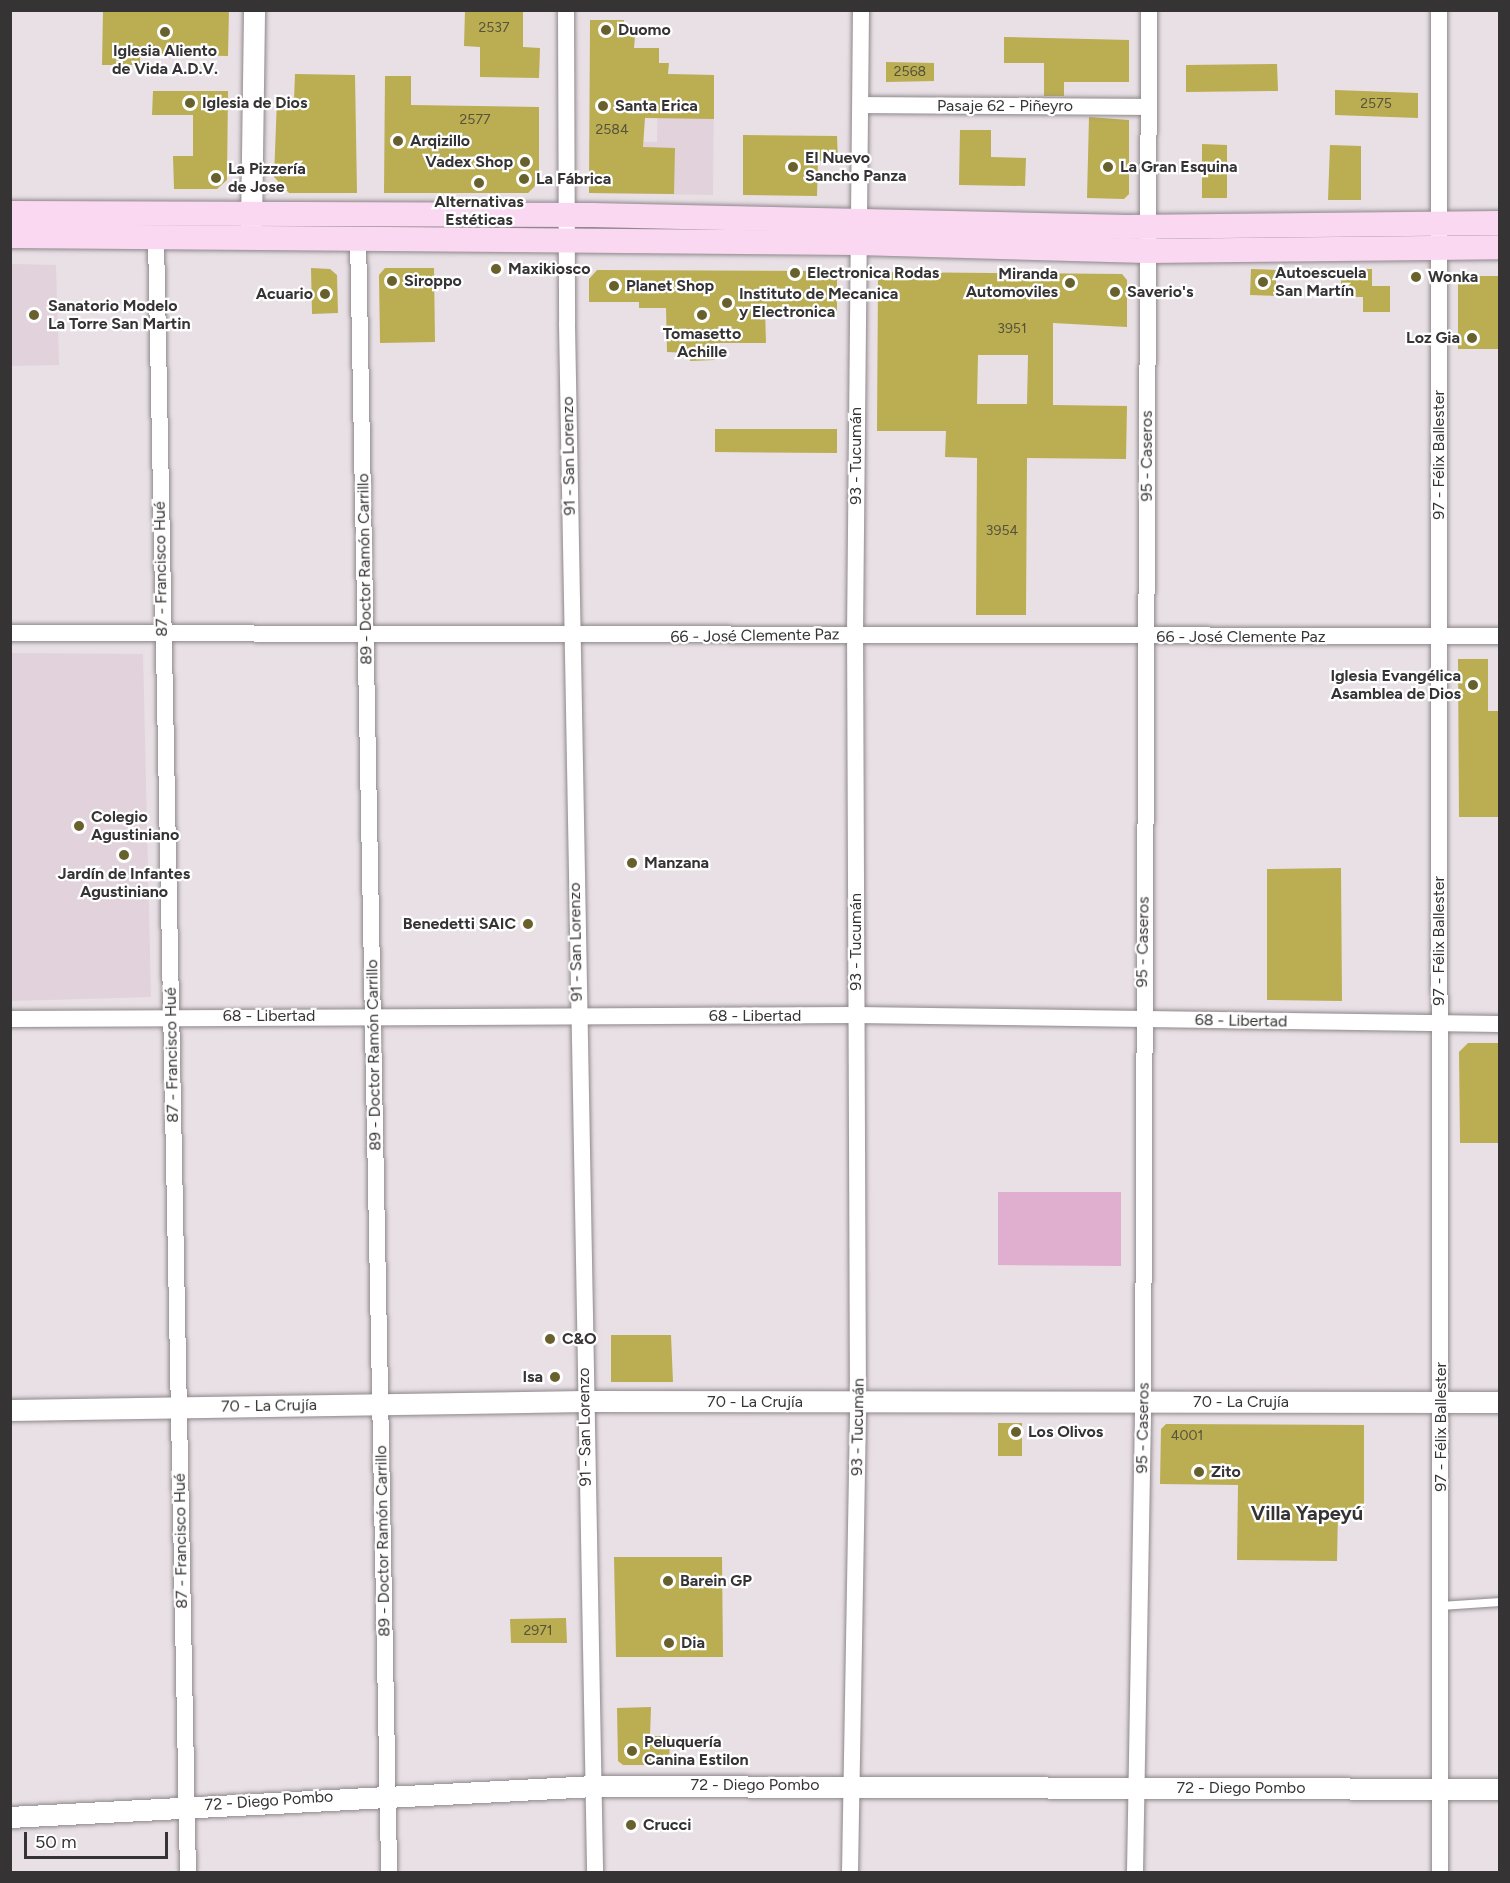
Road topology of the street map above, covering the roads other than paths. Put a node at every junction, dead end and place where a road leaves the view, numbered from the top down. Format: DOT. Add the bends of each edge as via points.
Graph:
graph roads {
  1 [pos="254,10"];
  2 [pos="566,10"];
  3 [pos="861,10"];
  4 [pos="1149,10"];
  5 [pos="1439,10"];
  6 [pos="862,105"];
  7 [pos="1149,107"];
  8 [pos="10,213"];
  9 [pos="251,214"];
  10 [pos="1437,223"];
  11 [pos="1500,223"];
  12 [pos="566,227"];
  13 [pos="1147,227"];
  14 [pos="858,231"];
  15 [pos="10,236"];
  16 [pos="358,237"];
  17 [pos="156,238"];
  18 [pos="251,238"];
  19 [pos="1437,247"];
  20 [pos="1500,247"];
  21 [pos="1147,251"];
  22 [pos="10,633"];
  23 [pos="162,633"];
  24 [pos="366,634"];
  25 [pos="855,635"];
  26 [pos="1440,636"];
  27 [pos="1500,636"];
  28 [pos="572,638"];
  29 [pos="1148,638"];
  30 [pos="172,1015"];
  31 [pos="856,1015"];
  32 [pos="373,1016"];
  33 [pos="578,1017"];
  34 [pos="10,1019"];
  35 [pos="1142,1019"];
  36 [pos="1439,1024"];
  37 [pos="1500,1024"];
  38 [pos="585,1401"];
  39 [pos="858,1402"];
  40 [pos="1143,1402"];
  41 [pos="1441,1402"];
  42 [pos="1500,1402"];
  43 [pos="381,1404"];
  44 [pos="178,1408"];
  45 [pos="10,1410"];
  46 [pos="1500,1602"];
  47 [pos="1441,1606"];
  48 [pos="852,1785"];
  49 [pos="594,1786"];
  50 [pos="1137,1788"];
  51 [pos="1440,1788"];
  52 [pos="1500,1789"];
  53 [pos="388,1794"];
  54 [pos="187,1806"];
  55 [pos="10,1817"];
  56 [pos="188,1872"];
  57 [pos="389,1872"];
  58 [pos="595,1872"];
  59 [pos="850,1872"];
  60 [pos="1135,1872"];
  61 [pos="1440,1872"];
  1 -- 9 [label="street"];
  2 -- 12 [label="street, 91 - San Lorenzo"];
  3 -- 6 [label="street, 93 - Tucumán"];
  4 -- 7 [label="street, 95 - Caseros"];
  5 -- 10 [label="street, 97 - Félix Ballester"];
  6 -- 7 [label="street, Pasaje 62 - Piñeyro"];
  6 -- 14 [label="street, 93 - Tucumán"];
  7 -- 13 [label="street, 95 - Caseros"];
  8 -- 9 [label="main road"];
  9 -- 12 [label="main road"];
  9 -- 18 [label="street"];
  10 -- 11 [label="main road"];
  10 -- 13 [label="main road"];
  10 -- 19 [label="street, 97 - Félix Ballester"];
  12 -- 14 [label="main road"];
  12 -- 16 [label="main road"];
  12 -- 28 [label="street, 91 - San Lorenzo"];
  13 -- 14 [label="main road"];
  13 -- 21 [label="street, 95 - Caseros"];
  14 -- 21 [label="main road"];
  14 -- 25 [label="street, 93 - Tucumán"];
  15 -- 17 [label="main road"];
  16 -- 18 [label="main road"];
  16 -- 24 [label="street, 89 - Doctor Ramón Carrillo"];
  17 -- 18 [label="main road"];
  17 -- 23 [label="street, 87 - Francisco Hué"];
  19 -- 20 [label="main road"];
  19 -- 21 [label="main road"];
  19 -- 26 [label="street, 97 - Félix Ballester"];
  21 -- 29 [label="street, 95 - Caseros"];
  22 -- 23 [label="street, 66 - José Clemente Paz"];
  23 -- 24 [label="street, 66 - José Clemente Paz"];
  23 -- 30 [label="street, 87 - Francisco Hué"];
  24 -- 28 [label="street, 66 - José Clemente Paz"];
  24 -- 32 [label="street, 89 - Doctor Ramón Carrillo"];
  25 -- 28 [label="street, 66 - José Clemente Paz"];
  25 -- 29 [label="street, 66 - José Clemente Paz"];
  25 -- 31 [label="street, 93 - Tucumán"];
  26 -- 27 [label="street, 66 - José Clemente Paz"];
  26 -- 29 [label="street, 66 - José Clemente Paz"];
  26 -- 36 [label="street, 97 - Félix Ballester"];
  28 -- 33 [label="street, 91 - San Lorenzo"];
  29 -- 35 [label="street, 95 - Caseros"];
  30 -- 32 [label="street, 68 - Libertad"];
  30 -- 34 [label="street, 68 - Libertad"];
  30 -- 44 [label="street, 87 - Francisco Hué"];
  31 -- 33 [label="street, 68 - Libertad"];
  31 -- 35 [label="street, 68 - Libertad"];
  31 -- 39 [label="street, 93 - Tucumán"];
  32 -- 33 [label="street, 68 - Libertad"];
  32 -- 43 [label="street, 89 - Doctor Ramón Carrillo"];
  33 -- 38 [label="street, 91 - San Lorenzo"];
  35 -- 36 [label="street, 68 - Libertad"];
  35 -- 40 [label="street, 95 - Caseros"];
  36 -- 37 [label="street, 68 - Libertad"];
  36 -- 41 [label="street, 97 - Félix Ballester"];
  38 -- 39 [label="street, 70 - La Crujía"];
  38 -- 43 [label="street, 70 - La Crujía"];
  38 -- 49 [label="street, 91 - San Lorenzo"];
  39 -- 40 [label="street, 70 - La Crujía"];
  39 -- 48 [label="street, 93 - Tucumán"];
  40 -- 41 [label="street, 70 - La Crujía"];
  40 -- 50 [label="street, 95 - Caseros"];
  41 -- 42 [label="street, 70 - La Crujía"];
  41 -- 47 [label="street, 97 - Félix Ballester"];
  43 -- 44 [label="street, 70 - La Crujía"];
  43 -- 53 [label="street, 89 - Doctor Ramón Carrillo"];
  44 -- 45 [label="street, 70 - La Crujía"];
  44 -- 54 [label="street, 87 - Francisco Hué"];
  46 -- 47 [label="lane"];
  47 -- 51 [label="street, 97 - Félix Ballester"];
  48 -- 49 [label="street, 72 - Diego Pombo"];
  48 -- 50 [label="street, 72 - Diego Pombo"];
  48 -- 59 [label="street, 93 - Tucumán"];
  49 -- 53 [label="street, 72 - Diego Pombo"];
  49 -- 58 [label="street, 91 - San Lorenzo"];
  50 -- 51 [label="street, 72 - Diego Pombo"];
  50 -- 60 [label="street, 95 - Caseros"];
  51 -- 52 [label="street, 72 - Diego Pombo"];
  51 -- 61 [label="street, 97 - Félix Ballester"];
  53 -- 54 [label="street, 72 - Diego Pombo"];
  53 -- 57 [label="street, 89 - Doctor Ramón Carrillo"];
  54 -- 55 [label="street, 72 - Diego Pombo"];
  54 -- 56 [label="street, 87 - Francisco Hué"];
}
